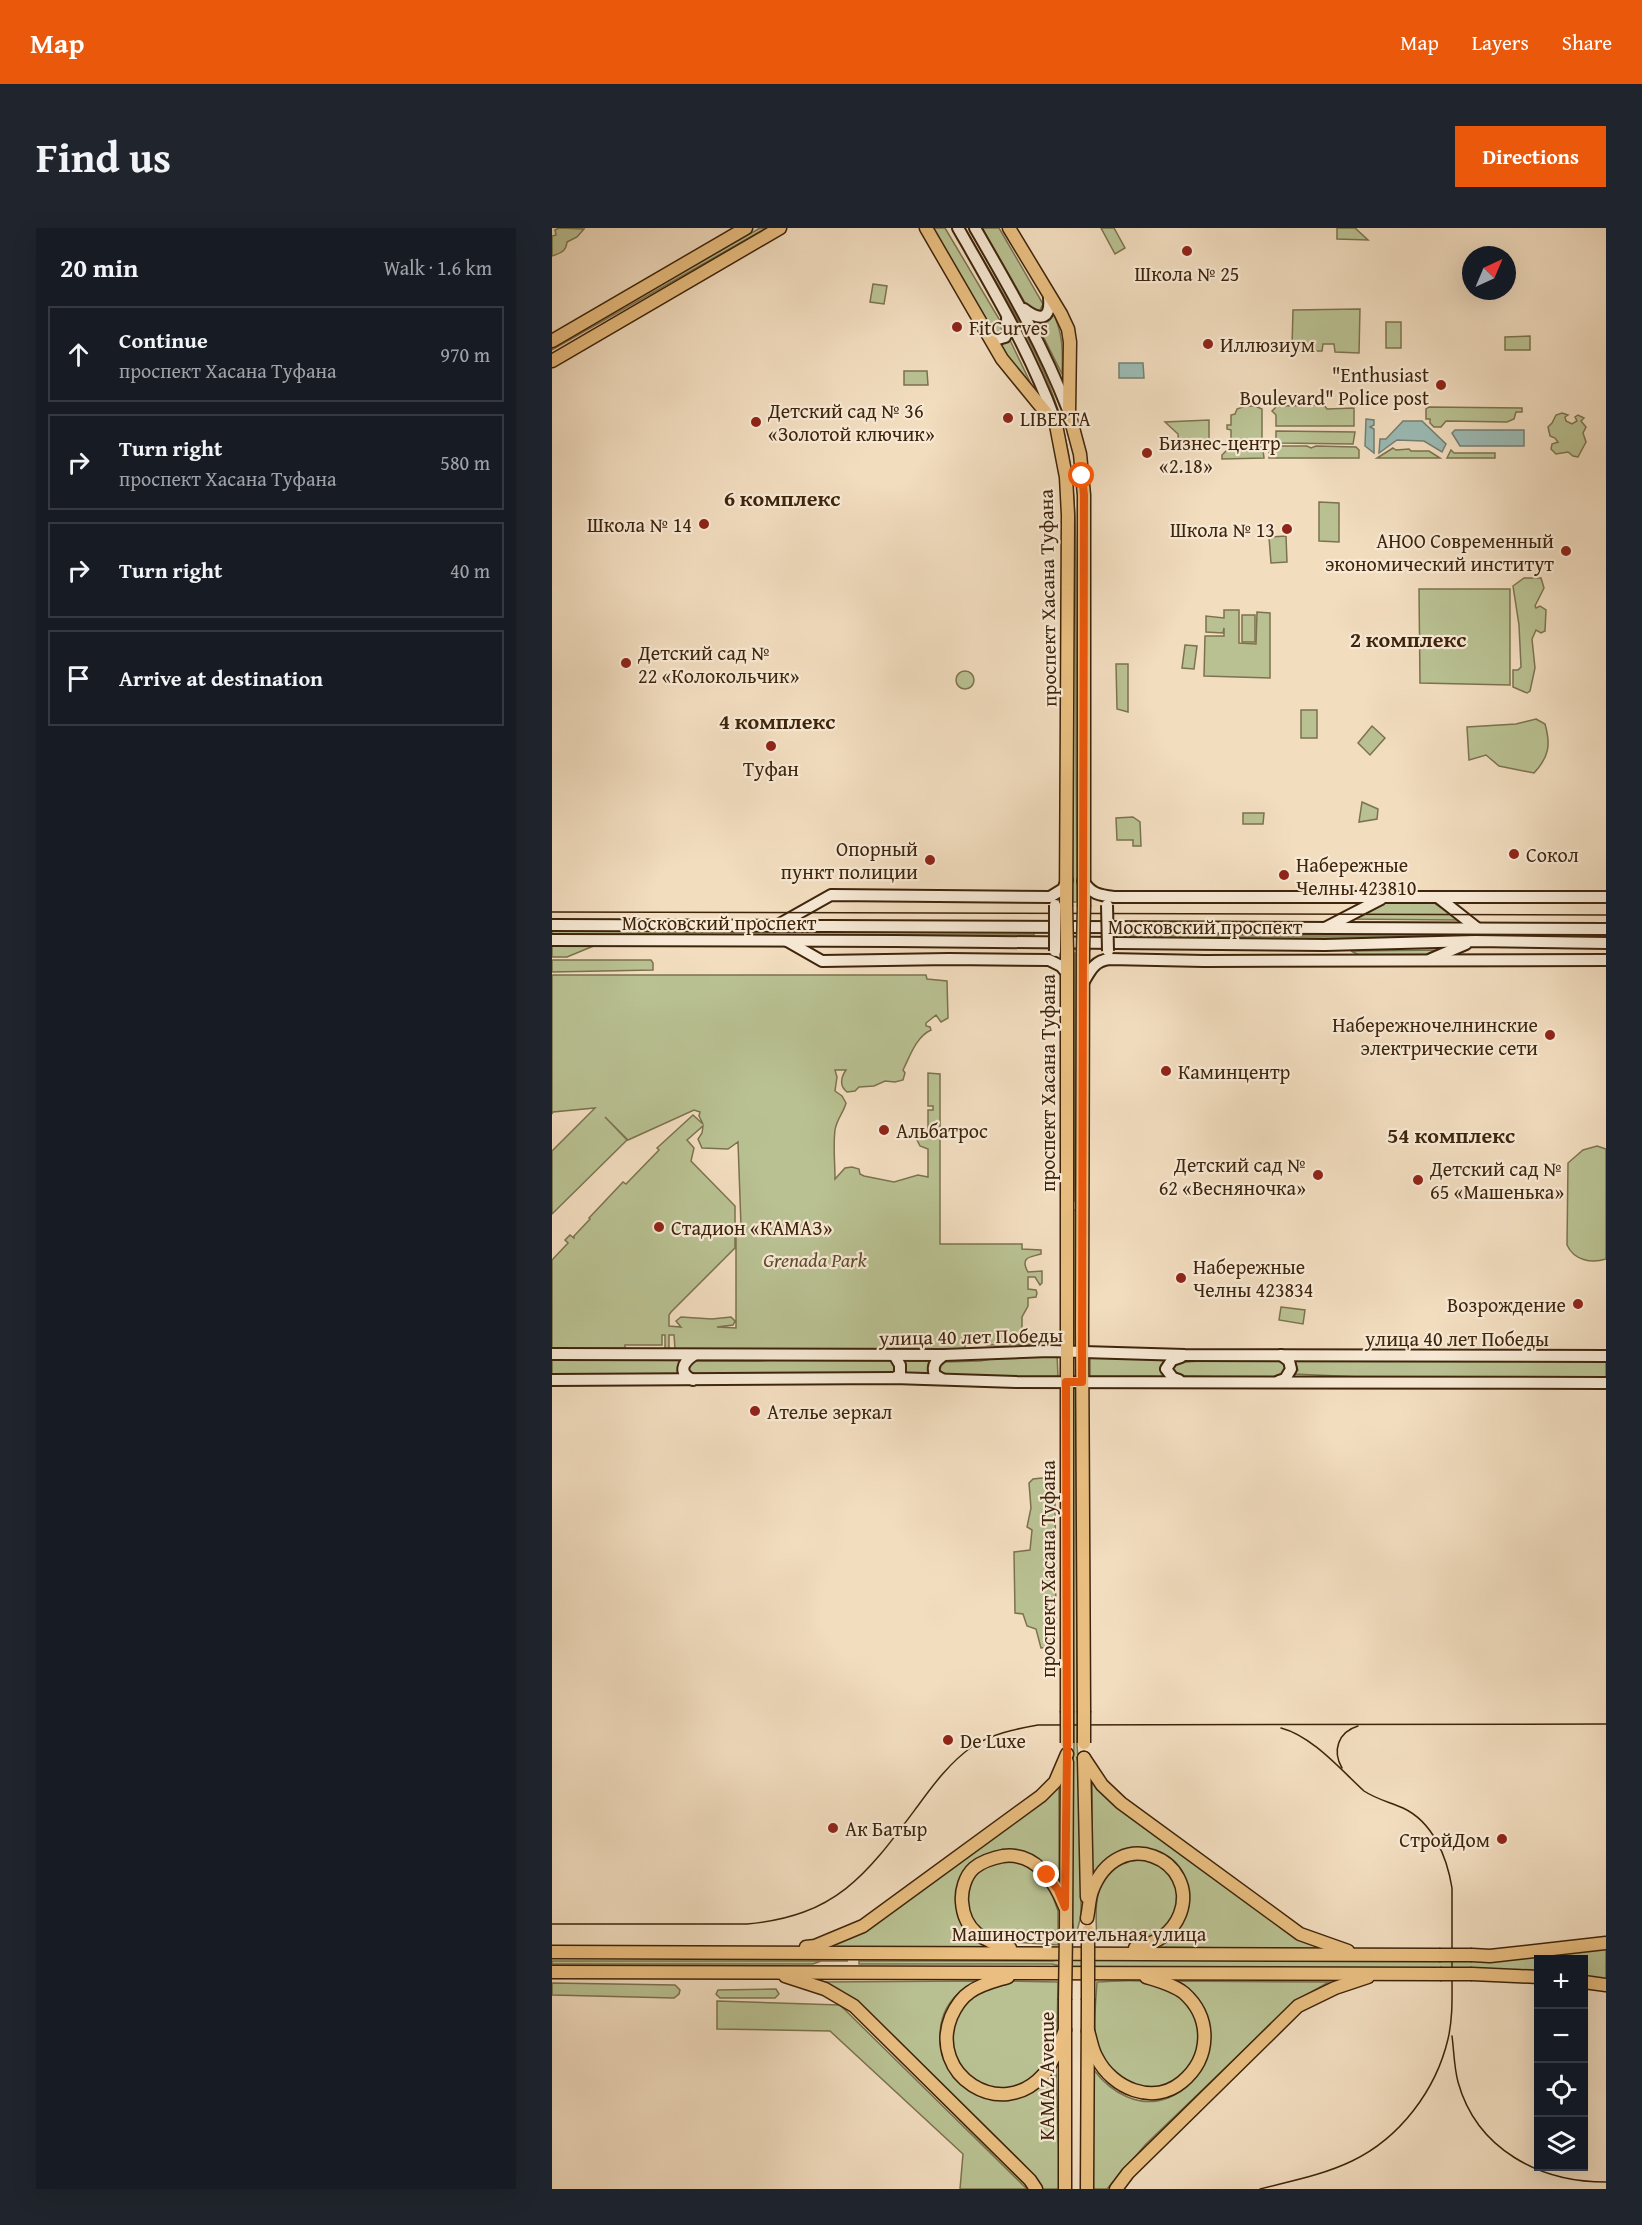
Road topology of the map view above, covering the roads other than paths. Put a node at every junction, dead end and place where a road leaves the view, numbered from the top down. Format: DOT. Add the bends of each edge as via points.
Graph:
graph roads {
  1 [pos="746,228"];
  2 [pos="780,228"];
  3 [pos="926,228"];
  4 [pos="958,228"];
  5 [pos="975,228"];
  6 [pos="1009,228"];
  7 [pos="1049,297"];
  8 [pos="1019,305"];
  9 [pos="1006,313"];
  10 [pos="988,334"];
  11 [pos="552,341"];
  12 [pos="552,361"];
  13 [pos="1069,413"];
  14 [pos="1056,425"];
  15 [pos="1083,881"];
  16 [pos="1119,897"];
  17 [pos="1606,897"];
  18 [pos="1384,898"];
  19 [pos="1439,898"];
  20 [pos="1057,902"];
  21 [pos="552,925"];
  22 [pos="776,926"];
  23 [pos="1324,928"];
  24 [pos="1477,928"];
  25 [pos="1606,929"];
  26 [pos="552,940"];
  27 [pos="786,941"];
  28 [pos="1475,941"];
  29 [pos="1606,943"];
  30 [pos="1325,945"];
  31 [pos="1057,954"];
  32 [pos="1116,960"];
  33 [pos="1606,960"];
  34 [pos="1365,961"];
  35 [pos="1428,961"];
  36 [pos="1066,972"];
  37 [pos="1083,983"];
  38 [pos="1066,1198"];
  39 [pos="1083,1198"];
  40 [pos="1066,1352"];
  41 [pos="1082,1352"];
  42 [pos="552,1354"];
  43 [pos="694,1355"];
  44 [pos="894,1355"];
  45 [pos="944,1355"];
  46 [pos="1185,1355"];
  47 [pos="1281,1355"];
  48 [pos="1606,1356"];
  49 [pos="894,1378"];
  50 [pos="943,1379"];
  51 [pos="552,1380"];
  52 [pos="693,1380"];
  53 [pos="1184,1381"];
  54 [pos="1066,1382"];
  55 [pos="1082,1382"];
  56 [pos="1279,1382"];
  57 [pos="1606,1383"];
  58 [pos="1067,1748"];
  59 [pos="1084,1758"];
  60 [pos="1065,1907"];
  61 [pos="1087,1918"];
  62 [pos="1606,1943"];
  63 [pos="552,1952"];
  64 [pos="770,1952"];
  65 [pos="1026,1952"];
  66 [pos="1118,1952"];
  67 [pos="1361,1955"];
  68 [pos="1066,1964"];
  69 [pos="552,1972"];
  70 [pos="772,1972"];
  71 [pos="1025,1973"];
  72 [pos="1128,1973"];
  73 [pos="1379,1974"];
  74 [pos="1534,1977"];
  75 [pos="1588,1983"];
  76 [pos="1606,1985"];
  77 [pos="1065,2030"];
  78 [pos="1088,2031"];
  79 [pos="1036,2189"];
  80 [pos="1065,2189"];
  81 [pos="1087,2189"];
  82 [pos="1116,2189"];
  1 -- 11 [label="main road"];
  2 -- 12 [label="main road"];
  3 -- 10 [label="main road"];
  4 -- 9 [label="main road, проспект Хасана Туфана"];
  5 -- 8 [label="main road, проспект Хасана Туфана"];
  6 -- 7 [label="main road"];
  7 -- 8 [label="main road" via="1050,309 1041,317"];
  7 -- 13 [label="main road" via="1068,329"];
  8 -- 13 [label="main road, проспект Хасана Туфана" via="1054,373"];
  9 -- 10 [label="main road" via="1005,337 998,339"];
  9 -- 14 [label="main road, проспект Хасана Туфана" via="1040,381"];
  10 -- 14 [label="main road" via="1002,358"];
  13 -- 15 [label="main road, проспект Хасана Туфана" via="1080,454 1084,495"];
  14 -- 20 [label="main road, проспект Хасана Туфана" via="1066,477 1068,515 1067,880"];
  15 -- 16 [label="main road" via="1097,895"];
  15 -- 37 [label="main road, проспект Хасана Туфана, bridge"];
  16 -- 18 [label="main road"];
  16 -- 32 [label="main road, bridge" via="1107,905 1108,951"];
  17 -- 19 [label="main road"];
  18 -- 19 [label="main road"];
  18 -- 23 [label="main road"];
  19 -- 24 [label="main road"];
  20 -- 22 [label="main road" via="831,895"];
  20 -- 31 [label="main road, проспект Хасана Туфана, bridge"];
  21 -- 22 [label="main road, Московский проспект"];
  22 -- 23 [label="main road, Московский проспект"];
  23 -- 24 [label="main road, Московский проспект"];
  24 -- 25 [label="main road, Московский проспект"];
  26 -- 27 [label="main road, Московский проспект"];
  27 -- 30 [label="main road, Московский проспект"];
  27 -- 31 [label="main road" via="822,961"];
  28 -- 29 [label="main road, Московский проспект"];
  28 -- 30 [label="main road, Московский проспект"];
  28 -- 35 [label="main road"];
  30 -- 34 [label="main road"];
  31 -- 36 [label="main road, проспект Хасана Туфана"];
  31 -- 36 [label="main road"];
  32 -- 34 [label="main road"];
  32 -- 37 [label="main road" via="1100,960"];
  33 -- 35 [label="main road"];
  34 -- 35 [label="main road"];
  36 -- 38 [label="main road, проспект Хасана Туфана"];
  37 -- 39 [label="main road, проспект Хасана Туфана"];
  38 -- 39 [label="main road" via="1072,1207 1079,1206"];
  38 -- 40 [label="main road, проспект Хасана Туфана"];
  39 -- 41 [label="main road, проспект Хасана Туфана"];
  40 -- 41 [label="main road, улица 40 лет Победы"];
  40 -- 45 [label="main road, улица 40 лет Победы"];
  40 -- 54 [label="main road, проспект Хасана Туфана"];
  41 -- 46 [label="main road, улица 40 лет Победы"];
  41 -- 55 [label="main road, проспект Хасана Туфана"];
  42 -- 43 [label="main road, улица 40 лет Победы"];
  43 -- 44 [label="main road, улица 40 лет Победы"];
  43 -- 52 [label="main road" via="682,1366 685,1375"];
  44 -- 45 [label="main road, улица 40 лет Победы"];
  44 -- 49 [label="main road" via="901,1368 900,1375"];
  45 -- 50 [label="main road" via="934,1368 935,1375"];
  46 -- 47 [label="main road, улица 40 лет Победы"];
  46 -- 53 [label="main road" via="1172,1360 1166,1369 1173,1378"];
  47 -- 48 [label="main road, улица 40 лет Победы"];
  47 -- 56 [label="main road" via="1289,1361 1291,1369"];
  49 -- 50 [label="main road, улица 40 лет Победы"];
  49 -- 52 [label="main road, улица 40 лет Победы"];
  50 -- 54 [label="main road, улица 40 лет Победы"];
  51 -- 52 [label="main road, улица 40 лет Победы"];
  53 -- 55 [label="main road, улица 40 лет Победы"];
  53 -- 56 [label="main road, улица 40 лет Победы"];
  54 -- 55 [label="main road, улица 40 лет Победы"];
  54 -- 58 [label="main road, проспект Хасана Туфана, bridge"];
  55 -- 59 [label="main road, проспект Хасана Туфана, bridge"];
  56 -- 57 [label="main road, улица 40 лет Победы"];
  58 -- 60 [label="main road, проспект Хасана Туфана"];
  58 -- 64 [label="main road" via="1055,1782 1041,1796 863,1926 815,1946"];
  59 -- 61 [label="main road, проспект Хасана Туфана"];
  59 -- 67 [label="main road" via="1102,1785 1121,1803 1300,1934"];
  60 -- 65 [label="main road" via="1058,1890 1032,1861 1012,1855 990,1858 973,1869 961,1890 963,1918 978,1936"];
  60 -- 68 [label="main road, проспект Хасана Туфана, bridge"];
  61 -- 66 [label="main road" via="1092,1892 1102,1872 1116,1858 1132,1852 1153,1856 1168,1865 1179,1878 1184,1895 1176,1925 1160,1940"];
  61 -- 78 [label="main road, проспект Хасана Туфана, bridge"];
  62 -- 67 [label="main road, Машиностроительная улица, bridge" via="1490,1956"];
  63 -- 64 [label="main road, Машиностроительная улица"];
  64 -- 65 [label="main road, Машиностроительная улица"];
  65 -- 66 [label="main road, Машиностроительная улица"];
  66 -- 67 [label="main road, Машиностроительная улица"];
  68 -- 77 [label="main road, KAMAZ Avenue, bridge"];
  69 -- 70 [label="main road, Машиностроительная улица"];
  70 -- 71 [label="main road, Машиностроительная улица"];
  70 -- 79 [label="main road" via="825,1989 854,2006"];
  71 -- 72 [label="main road, Машиностроительная улица"];
  71 -- 77 [label="main road" via="969,1992 955,2008 946,2046 953,2067 967,2083 986,2092 1006,2095 1028,2088 1044,2074"];
  72 -- 73 [label="main road, Машиностроительная улица"];
  72 -- 78 [label="main road" via="1161,1981 1196,2005 1206,2037 1195,2068 1182,2083 1166,2090 1131,2090 1105,2070"];
  73 -- 74 [label="main road, Машиностроительная улица, bridge"];
  73 -- 82 [label="main road" via="1335,1988 1298,2006"];
  75 -- 76 [label="main road"];
  77 -- 80 [label="main road, KAMAZ Avenue"];
  78 -- 81 [label="main road"];
}
